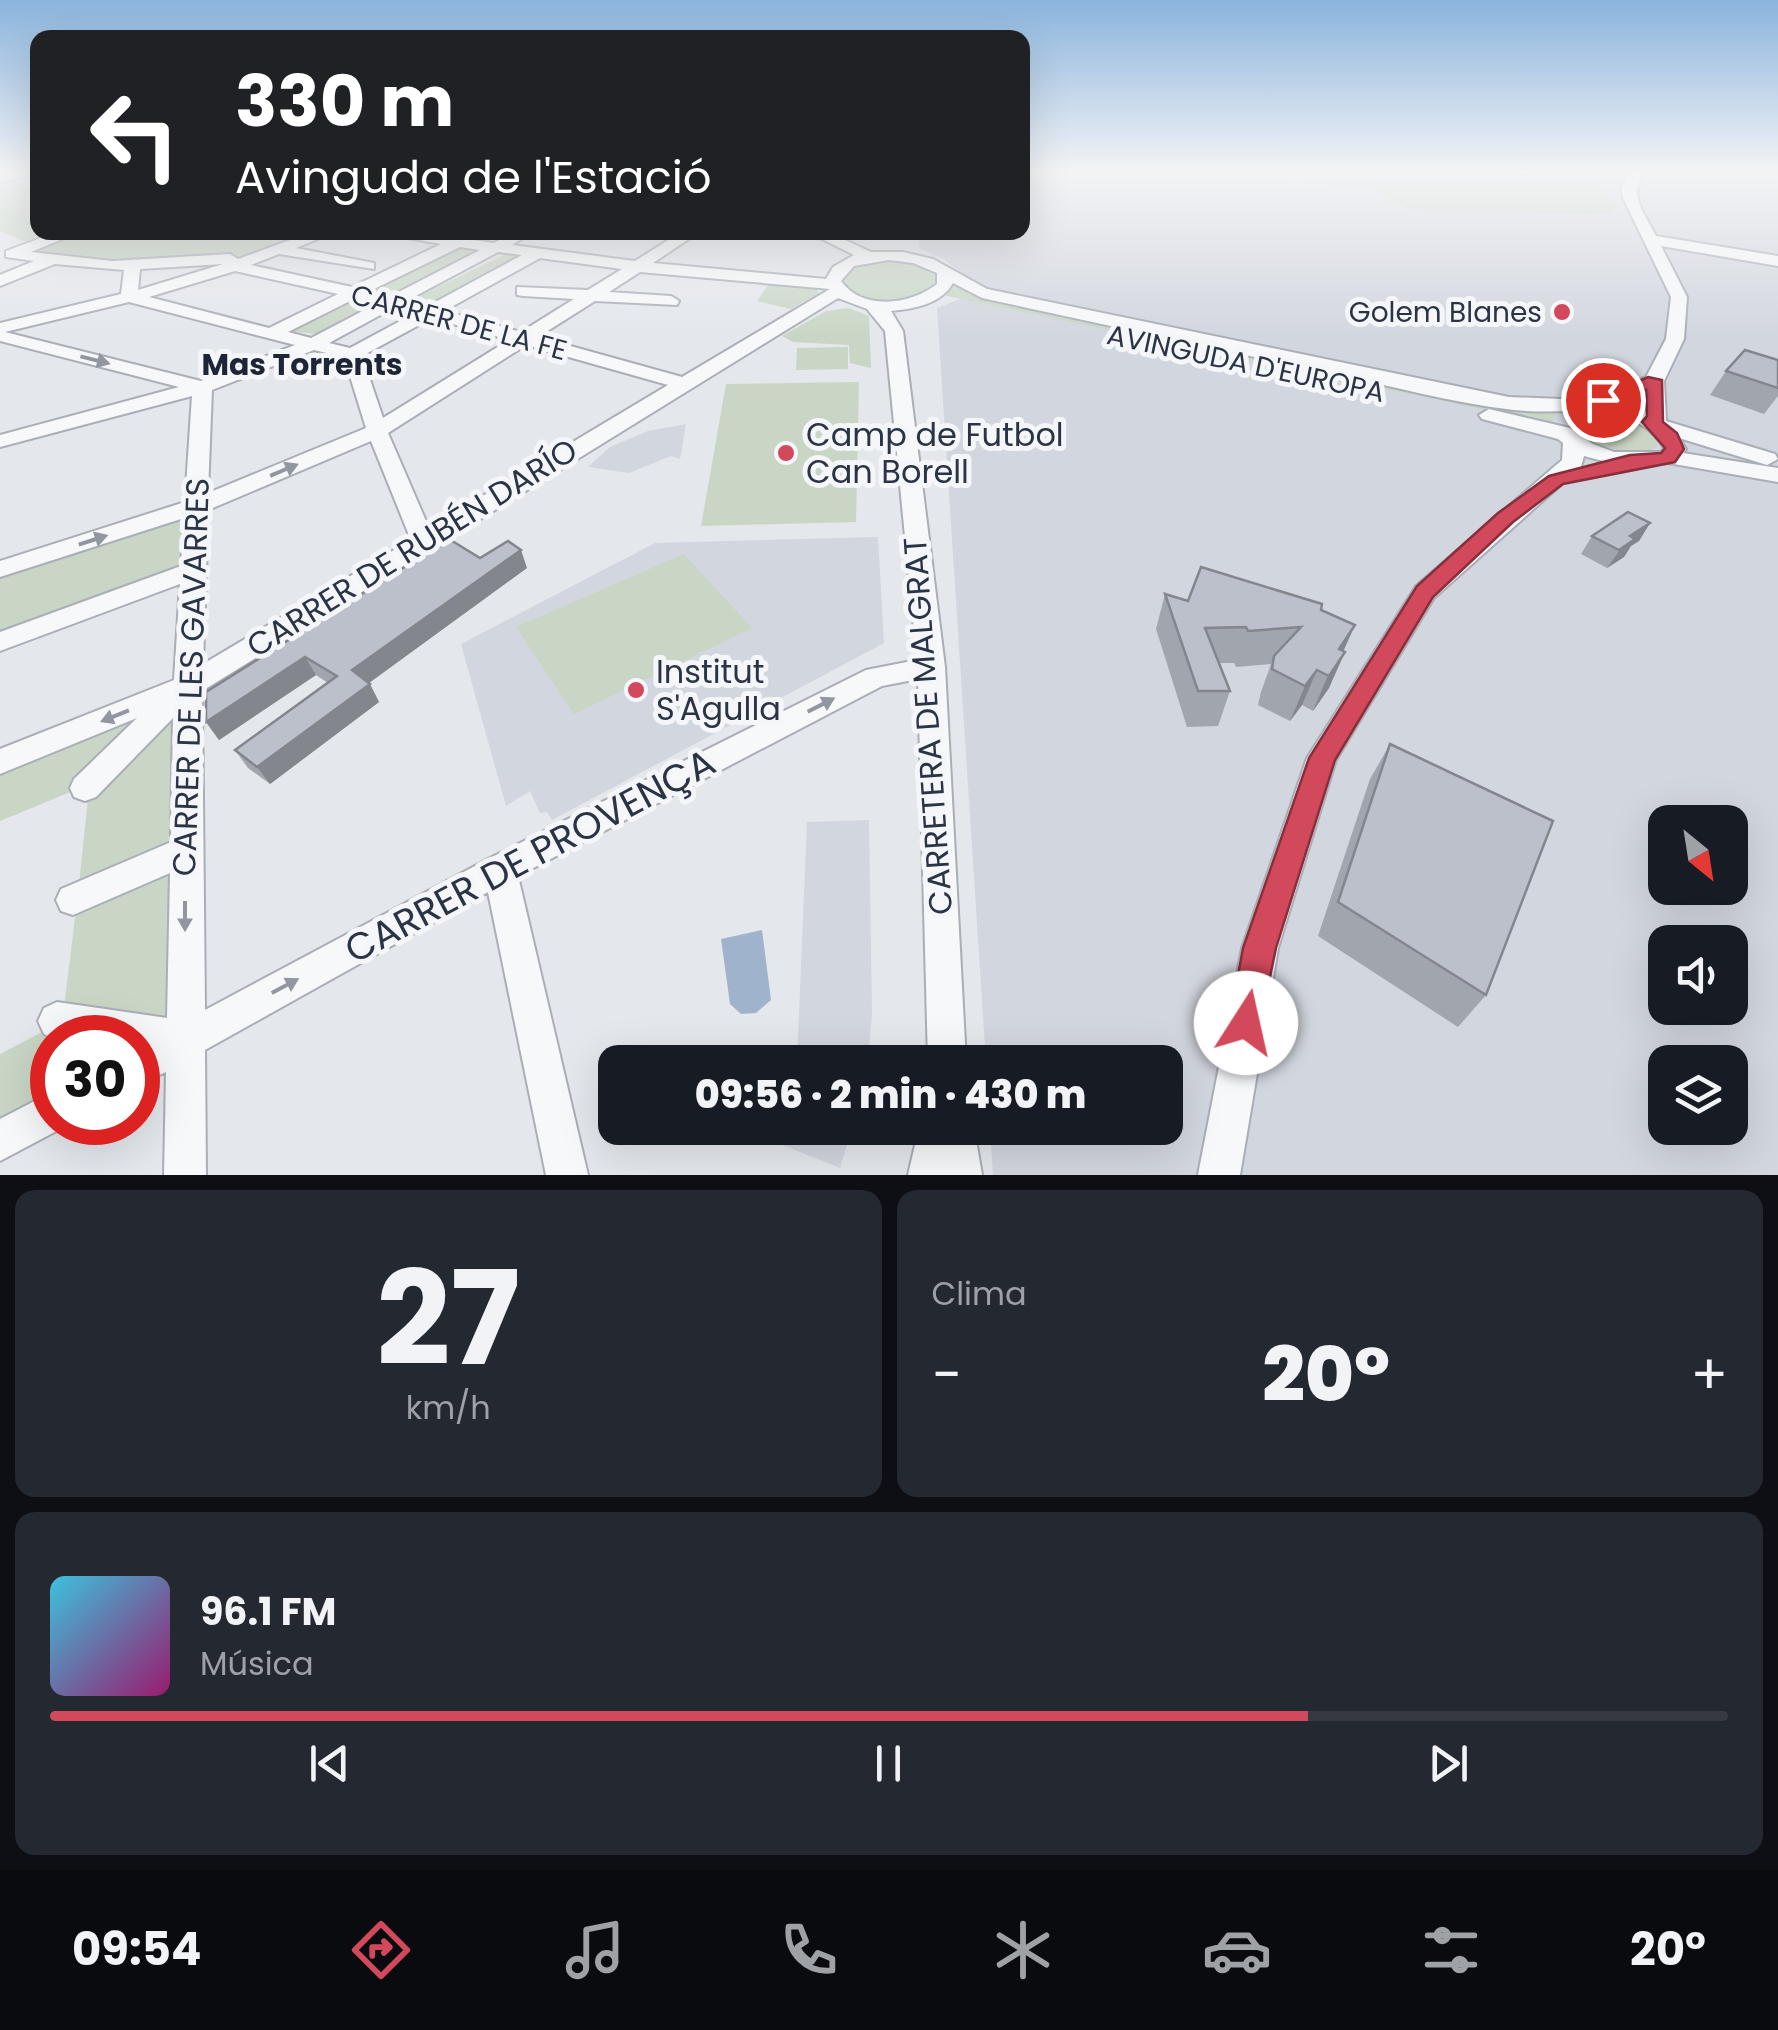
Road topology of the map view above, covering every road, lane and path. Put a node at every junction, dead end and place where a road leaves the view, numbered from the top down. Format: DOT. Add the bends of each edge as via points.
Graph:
graph roads {
  1 [pos="1644,228"];
  2 [pos="1649,239"];
  3 [pos="51,240"];
  4 [pos="307,240"];
  5 [pos="430,240"];
  6 [pos="511,240"];
  7 [pos="680,240"];
  8 [pos="454,244"];
  9 [pos="836,246"];
  10 [pos="494,250"];
  11 [pos="273,253"];
  12 [pos="534,255"];
  13 [pos="6,256"];
  14 [pos="51,260"];
  15 [pos="1778,261"];
  16 [pos="132,265"];
  17 [pos="234,266"];
  18 [pos="368,266"];
  19 [pos="641,267"];
  20 [pos="944,274"];
  21 [pos="0,280"];
  22 [pos="836,287"];
  23 [pos="523,291"];
  24 [pos="358,292"];
  25 [pos="597,296"];
  26 [pos="129,297"];
  27 [pos="672,300"];
  28 [pos="919,301"];
  29 [pos="395,302"];
  30 [pos="863,302"];
  31 [pos="812,308"];
  32 [pos="431,312"];
  33 [pos="0,328"];
  34 [pos="894,331"];
  35 [pos="274,332"];
  36 [pos="0,336"];
  37 [pos="527,340"];
  38 [pos="313,344"];
  39 [pos="352,354"];
  40 [pos="681,383"];
  41 [pos="202,387"];
  42 [pos="1654,389"];
  43 [pos="1576,406"];
  44 [pos="1654,424"];
  45 [pos="377,431"];
  46 [pos="1569,438"];
  47 [pos="0,441"];
  48 [pos="1728,448"];
  49 [pos="1668,458"];
  50 [pos="1630,461"];
  51 [pos="1778,461"];
  52 [pos="1778,475"];
  53 [pos="1556,480"];
  54 [pos="194,508"];
  55 [pos="423,541"];
  56 [pos="0,570"];
  57 [pos="192,571"];
  58 [pos="0,642"];
  59 [pos="931,667"];
  60 [pos="188,686"];
  61 [pos="0,762"];
  62 [pos="86,788"];
  63 [pos="185,851"];
  64 [pos="500,869"];
  65 [pos="72,900"];
  66 [pos="160,1036"];
  67 [pos="185,1040"];
  68 [pos="946,1045"];
  69 [pos="160,1054"];
  70 [pos="30,1124"];
  71 [pos="0,1140"];
  72 [pos="937,1145"];
  73 [pos="942,1145"];
  74 [pos="957,1145"];
  75 [pos="186,1175"];
  76 [pos="567,1175"];
  77 [pos="929,1175"];
  78 [pos="942,1175"];
  79 [pos="961,1175"];
  80 [pos="1219,1175"];
  1 -- 2 [label="street"];
  2 -- 15 [label="street"];
  2 -- 42 [label="street" via="1679,298 1675,338"];
  3 -- 13 [label="street"];
  4 -- 11 [label="street"];
  5 -- 8 [label="street"];
  6 -- 10 [label="street"];
  7 -- 19 [label="street"];
  8 -- 10 [label="street"];
  8 -- 24 [label="street"];
  9 -- 20 [label="street, AVINGUDA D'EUROPA" via="918,259"];
  9 -- 22 [label="street"];
  10 -- 12 [label="street"];
  10 -- 29 [label="street"];
  11 -- 16 [label="street"];
  11 -- 17 [label="street"];
  11 -- 18 [label="street"];
  12 -- 19 [label="street"];
  12 -- 32 [label="street"];
  13 -- 14 [label="street"];
  14 -- 16 [label="street"];
  14 -- 21 [label="street"];
  16 -- 26 [label="street"];
  17 -- 24 [label="street, CARRER DE LA FE"];
  17 -- 26 [label="street"];
  19 -- 22 [label="street"];
  19 -- 25 [label="street"];
  20 -- 28 [label="street" via="944,288"];
  20 -- 43 [label="street, AVINGUDA D'EUROPA" via="982,294 1514,404"];
  22 -- 30 [label="street"];
  22 -- 31 [label="street, CARRER DE RUBÉN DARÍO"];
  23 -- 25 [label="street"];
  24 -- 29 [label="street, CARRER DE LA FE"];
  24 -- 35 [label="street"];
  25 -- 27 [label="street"];
  25 -- 37 [label="street"];
  26 -- 33 [label="street"];
  26 -- 35 [label="street"];
  28 -- 30 [label="street, AVINGUDA D'EUROPA"];
  28 -- 34 [label="street" via="901,313"];
  28 -- 46 [label="street, AVINGUDA D'EUROPA" via="976,304"];
  29 -- 32 [label="street, CARRER DE LA FE"];
  29 -- 38 [label="street"];
  30 -- 31 [label="street, CARRER DE RUBÉN DARÍO"];
  30 -- 34 [label="street" via="885,315"];
  31 -- 40 [label="street, CARRER DE RUBÉN DARÍO"];
  32 -- 37 [label="street, CARRER DE LA FE"];
  32 -- 39 [label="street"];
  34 -- 59 [label="street, CARRETERA DE MALGRAT"];
  35 -- 38 [label="street"];
  36 -- 41 [label="street, one-way"];
  37 -- 40 [label="street, CARRER DE LA FE"];
  37 -- 45 [label="street"];
  38 -- 39 [label="street"];
  38 -- 41 [label="street"];
  39 -- 45 [label="street"];
  40 -- 55 [label="street, CARRER DE RUBÉN DARÍO"];
  41 -- 47 [label="street"];
  41 -- 54 [label="street, CARRER DE LES GAVARRES"];
  42 -- 43 [label="street"];
  42 -- 44 [label="street"];
  42 -- 48 [label="street" via="1677,421"];
  43 -- 44 [label="street" via="1605,406"];
  43 -- 46 [label="street" via="1560,426"];
  44 -- 48 [label="street"];
  44 -- 49 [label="street" via="1675,449"];
  54 -- 45 [label="street, one-way"];
  45 -- 55 [label="street"];
  46 -- 50 [label="street, AVINGUDA D'EUROPA"];
  46 -- 53 [label="street" via="1573,462"];
  48 -- 51 [label="street"];
  49 -- 50 [label="street"];
  49 -- 52 [label="street"];
  50 -- 53 [label="street"];
  53 -- 80 [label="street" via="1425,592 1322,758 1260,948"];
  56 -- 54 [label="street, one-way"];
  54 -- 57 [label="street, CARRER DE LES GAVARRES"];
  55 -- 60 [label="street, CARRER DE RUBÉN DARÍO"];
  57 -- 58 [label="street"];
  57 -- 60 [label="street, CARRER DE LES GAVARRES"];
  64 -- 59 [label="street, CARRER DE PROVENÇA, one-way" via="876,677"];
  59 -- 68 [label="street, CARRETERA DE MALGRAT"];
  60 -- 61 [label="street, CARRER DE RUBÉN DARÍO, one-way"];
  60 -- 62 [label="street"];
  60 -- 63 [label="street, CARRER DE LES GAVARRES"];
  63 -- 65 [label="street"];
  63 -- 67 [label="street, CARRER DE LES GAVARRES, one-way"];
  67 -- 64 [label="street, CARRER DE PROVENÇA, one-way"];
  64 -- 76 [label="street"];
  66 -- 67 [label="street"];
  67 -- 69 [label="street, CARRER DE PROVENÇA"];
  67 -- 75 [label="street, CARRER DE LES GAVARRES"];
  70 -- 71 [label="street"];
  72 -- 77 [label="street"];
  73 -- 78 [label="street"];
  74 -- 79 [label="street"];
}
